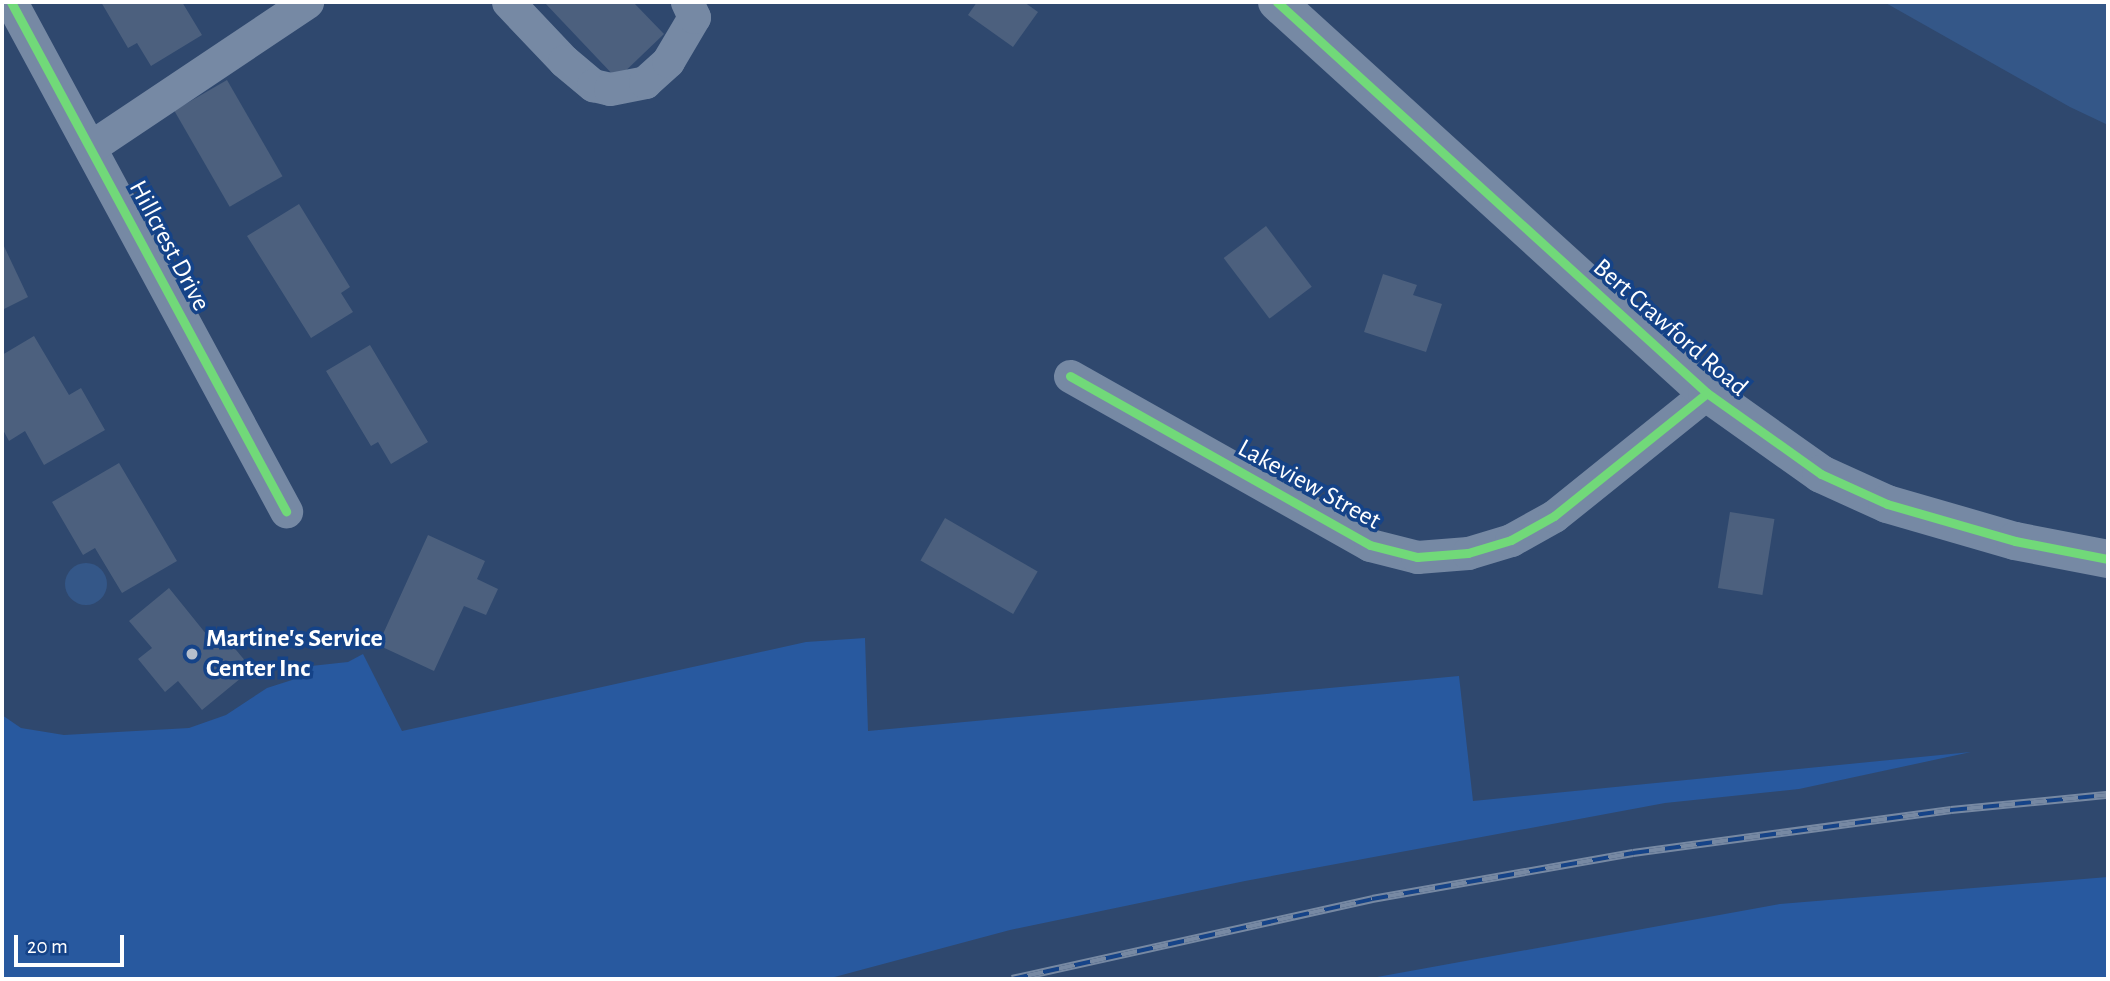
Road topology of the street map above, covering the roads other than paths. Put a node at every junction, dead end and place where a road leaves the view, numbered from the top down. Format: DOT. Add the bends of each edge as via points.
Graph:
graph roads {
  1 [pos="11,2"];
  2 [pos="307,2"];
  3 [pos="508,2"];
  4 [pos="687,2"];
  5 [pos="1277,2"];
  6 [pos="92,146"];
  7 [pos="1070,376"];
  8 [pos="1707,393"];
  9 [pos="286,512"];
  10 [pos="2108,559"];
  1 -- 6 [label="street, Hillcrest Drive"];
  2 -- 6 [label="street"];
  3 -- 4 [label="street" via="564,61 593,85 610,89 645,82 668,61 694,17"];
  5 -- 8 [label="street, Bert Crawford Road"];
  6 -- 9 [label="street, Hillcrest Drive"];
  7 -- 8 [label="street, Lakeview Street" via="1370,545 1417,557 1468,553 1511,540 1554,516"];
  8 -- 10 [label="street, Bert Crawford Road" via="1821,474 1887,505 2015,541"];
}
